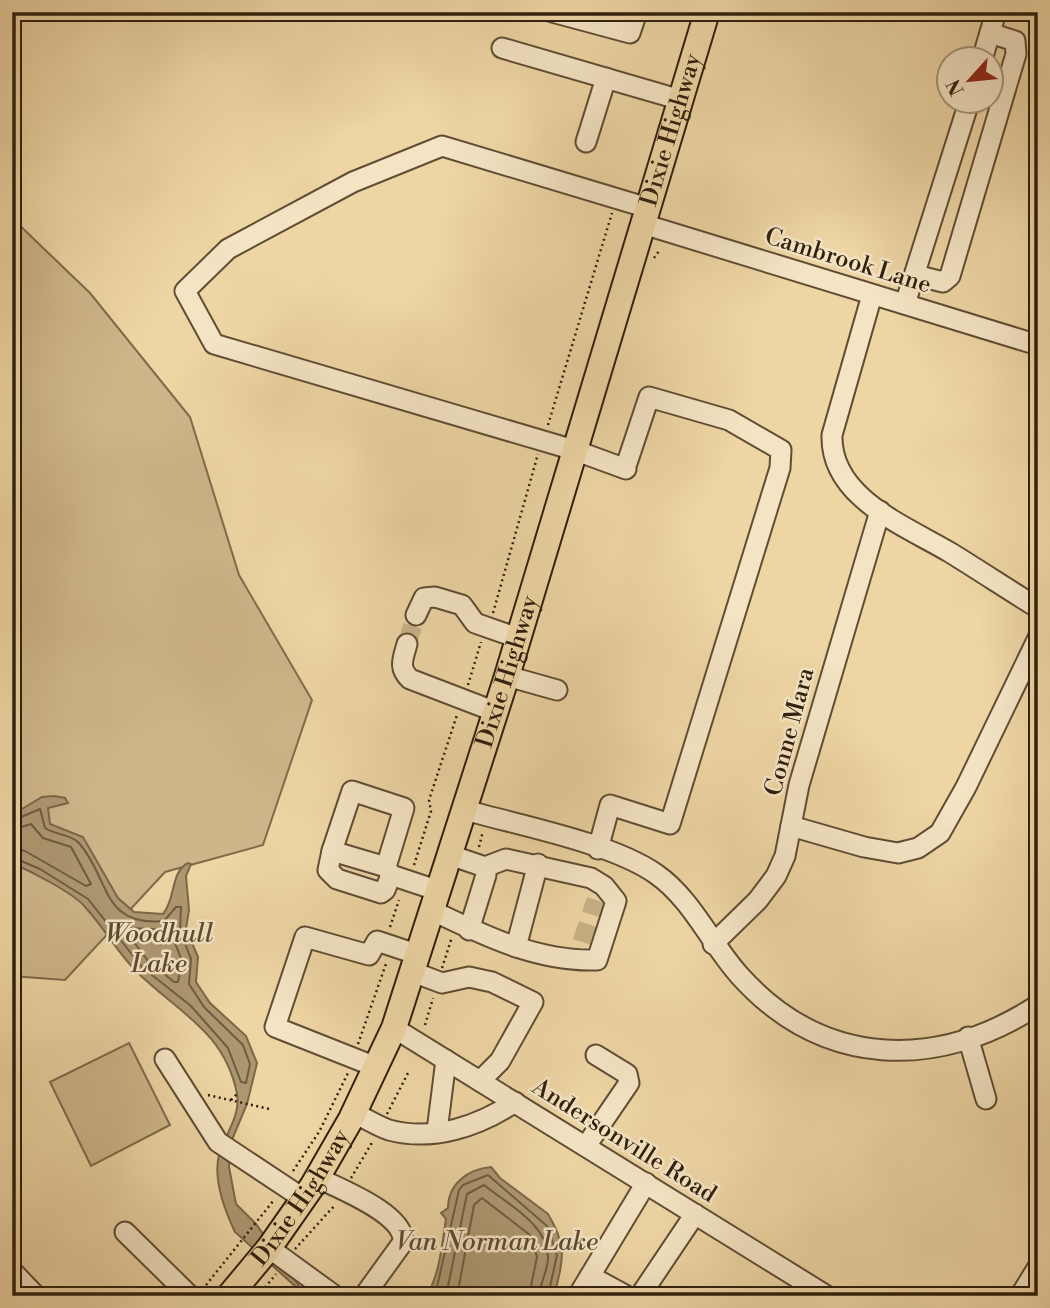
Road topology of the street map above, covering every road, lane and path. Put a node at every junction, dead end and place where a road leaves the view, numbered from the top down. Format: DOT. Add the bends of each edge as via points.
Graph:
graph roads {
  1 [pos="552,12"];
  2 [pos="637,12"];
  3 [pos="707,12"];
  4 [pos="996,12"];
  5 [pos="990,33"];
  6 [pos="986,46"];
  7 [pos="502,48"];
  8 [pos="607,78"];
  9 [pos="681,100"];
  10 [pos="964,116"];
  11 [pos="586,142"];
  12 [pos="946,175"];
  13 [pos="977,184"];
  14 [pos="613,210"];
  15 [pos="646,216"];
  16 [pos="915,275"];
  17 [pos="872,295"];
  18 [pos="905,304"];
  19 [pos="1038,345"];
  20 [pos="542,441"];
  21 [pos="574,450"];
  22 [pos="880,511"];
  23 [pos="1038,608"];
  24 [pos="416,615"];
  25 [pos="486,628"];
  26 [pos="518,638"];
  27 [pos="1038,638"];
  28 [pos="407,644"];
  29 [pos="507,676"];
  30 [pos="557,690"];
  31 [pos="463,699"];
  32 [pos="496,712"];
  33 [pos="465,810"];
  34 [pos="791,826"];
  35 [pos="598,849"];
  36 [pos="450,856"];
  37 [pos="538,864"];
  38 [pos="485,867"];
  39 [pos="395,874"];
  40 [pos="436,901"];
  41 [pos="469,930"];
  42 [pos="713,944"];
  43 [pos="389,945"];
  44 [pos="516,947"];
  45 [pos="416,963"];
  46 [pos="1038,1005"];
  47 [pos="394,1028"];
  48 [pos="968,1038"];
  49 [pos="596,1055"];
  50 [pos="165,1059"];
  51 [pos="446,1060"];
  52 [pos="365,1062"];
  53 [pos="408,1073"];
  54 [pos="480,1081"];
  55 [pos="184,1089"];
  56 [pos="237,1094"];
  57 [pos="986,1099"];
  58 [pos="233,1100"];
  59 [pos="515,1102"];
  60 [pos="269,1109"];
  61 [pos="354,1113"];
  62 [pos="386,1117"];
  63 [pos="437,1131"];
  64 [pos="586,1146"];
  65 [pos="292,1174"];
  66 [pos="318,1178"];
  67 [pos="646,1184"];
  68 [pos="304,1199"];
  69 [pos="695,1213"];
  70 [pos="125,1232"];
  71 [pos="272,1250"];
  72 [pos="12,1271"];
  73 [pos="1036,1272"];
  74 [pos="590,1276"];
  75 [pos="198,1290"];
  76 [pos="805,1290"];
  77 [pos="36,1296"];
  78 [pos="230,1296"];
  79 [pos="258,1296"];
  80 [pos="335,1296"];
  81 [pos="364,1296"];
  82 [pos="578,1296"];
  83 [pos="627,1296"];
  84 [pos="640,1296"];
  85 [pos="827,1296"];
  86 [pos="1020,1296"];
  1 -- 2 [label="street" via="630,33"];
  3 -- 9 [label="main road, Dixie Highway"];
  4 -- 5 [label="street"];
  5 -- 6 [label="street"];
  5 -- 13 [label="street" via="1015,41 1016,54"];
  7 -- 8 [label="street"];
  8 -- 9 [label="street"];
  8 -- 11 [label="street"];
  9 -- 15 [label="main road, Dixie Highway"];
  10 -- 12 [label="street"];
  12 -- 13 [label="street"];
  12 -- 16 [label="street"];
  13 -- 16 [label="street" via="950,276 943,282"];
  14 -- 20 [label="path"];
  15 -- 17 [label="street, Cambrook Lane"];
  15 -- 20 [label="street, Cambrook Lane" via="442,146 353,182 228,249 185,291 214,344"];
  15 -- 21 [label="main road, Dixie Highway"];
  16 -- 18 [label="street"];
  17 -- 18 [label="street, Cambrook Lane"];
  17 -- 22 [label="street" via="831,444 842,475"];
  18 -- 19 [label="street, Cambrook Lane"];
  20 -- 21 [label="street"];
  20 -- 25 [label="path"];
  21 -- 26 [label="main road, Dixie Highway"];
  21 -- 35 [label="street" via="627,466 649,397 729,420 781,450 772,494 670,824 610,805"];
  22 -- 23 [label="street"];
  22 -- 34 [label="street, Conne Mara" via="833,663"];
  24 -- 25 [label="street" via="424,598 435,597 462,605 474,623"];
  25 -- 26 [label="street"];
  25 -- 31 [label="path"];
  26 -- 29 [label="main road, Dixie Highway"];
  27 -- 34 [label="street" via="940,833 918,848 898,853"];
  28 -- 31 [label="street" via="401,663 410,679"];
  29 -- 30 [label="street"];
  29 -- 32 [label="main road, Dixie Highway"];
  31 -- 32 [label="street"];
  31 -- 39 [label="path" via="429,800 431,811"];
  32 -- 33 [label="main road, Dixie Highway"];
  33 -- 35 [label="street"];
  33 -- 36 [label="main road, Dixie Highway"];
  34 -- 42 [label="street, Conne Mara" via="788,849 776,876"];
  35 -- 42 [label="street" via="641,865 671,886"];
  36 -- 38 [label="street"];
  36 -- 40 [label="main road, Dixie Highway"];
  37 -- 38 [label="street" via="506,859"];
  37 -- 44 [label="street"];
  37 -- 44 [label="street" via="591,878 599,892 616,901 597,960 579,950 560,958"];
  38 -- 41 [label="street"];
  39 -- 39 [label="street" via="404,808 352,791 332,851"];
  39 -- 40 [label="street"];
  39 -- 43 [label="path"];
  40 -- 41 [label="street"];
  40 -- 45 [label="main road, Dixie Highway"];
  41 -- 44 [label="street"];
  42 -- 48 [label="street" via="741,978 814,1033 854,1047 903,1053"];
  43 -- 45 [label="street"];
  43 -- 52 [label="path"];
  43 -- 52 [label="street" via="377,941 369,955 304,937 275,1027"];
  45 -- 47 [label="main road, Dixie Highway"];
  45 -- 54 [label="street" via="442,983 469,977 492,982 533,1002 500,1061"];
  46 -- 48 [label="street"];
  47 -- 51 [label="street, Andersonville Road"];
  47 -- 52 [label="main road, Dixie Highway"];
  48 -- 57 [label="street"];
  49 -- 64 [label="street" via="627,1074 629,1083"];
  50 -- 55 [label="street"];
  51 -- 54 [label="street, Andersonville Road"];
  51 -- 63 [label="street"];
  52 -- 61 [label="main road, Dixie Highway"];
  52 -- 65 [label="path"];
  53 -- 62 [label="path"];
  54 -- 59 [label="street, Andersonville Road"];
  55 -- 58 [label="path"];
  55 -- 68 [label="street" via="226,1148"];
  56 -- 58 [label="path"];
  58 -- 60 [label="path"];
  59 -- 63 [label="street" via="458,1131"];
  59 -- 64 [label="street, Andersonville Road"];
  61 -- 63 [label="street" via="388,1130"];
  61 -- 66 [label="main road, Dixie Highway"];
  64 -- 67 [label="street, Andersonville Road"];
  66 -- 68 [label="main road, Dixie Highway"];
  66 -- 81 [label="street" via="391,1217 401,1229 403,1242"];
  67 -- 69 [label="street, Andersonville Road"];
  67 -- 74 [label="street"];
  68 -- 71 [label="main road, Dixie Highway"];
  69 -- 76 [label="street, Andersonville Road"];
  69 -- 84 [label="street"];
  70 -- 75 [label="street"];
  71 -- 75 [label="path" via="242,1243"];
  71 -- 78 [label="main road, Dixie Highway"];
  71 -- 79 [label="path"];
  71 -- 80 [label="street"];
  72 -- 77 [label="street"];
  73 -- 86 [label="street"];
  74 -- 82 [label="street"];
  74 -- 83 [label="street"];
  76 -- 85 [label="street, Andersonville Road"];
}
